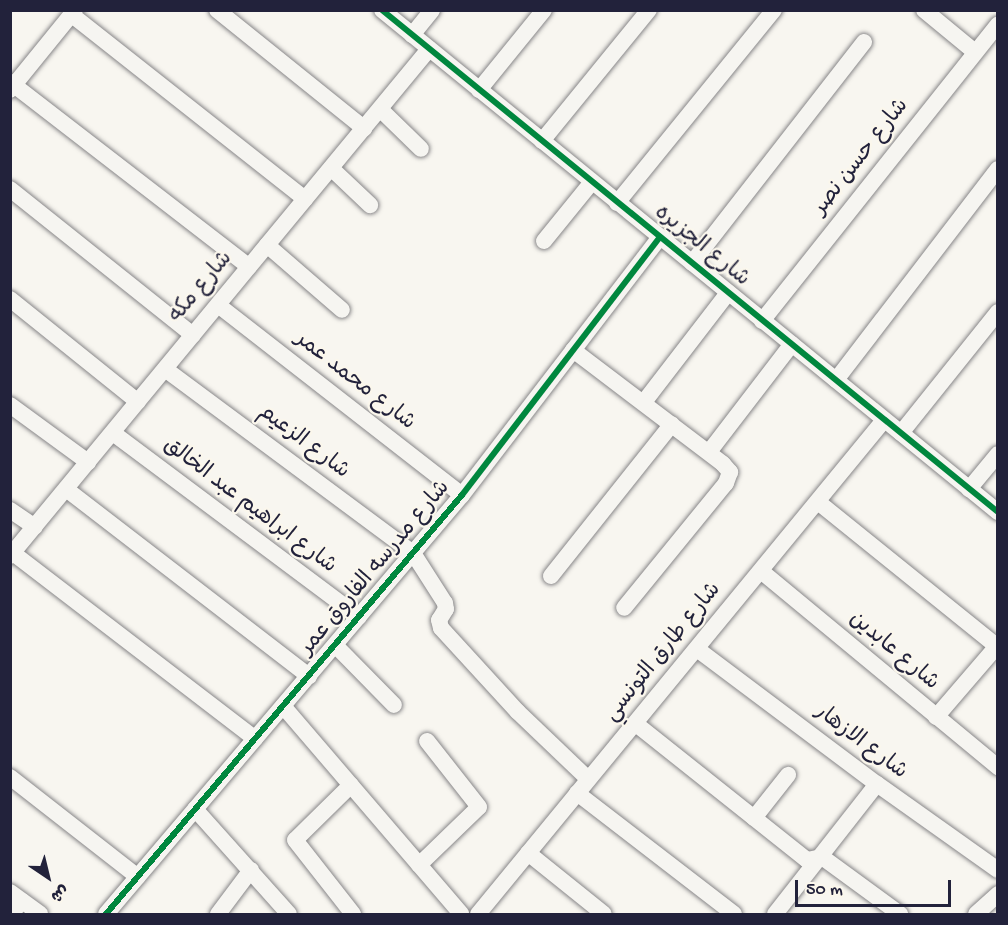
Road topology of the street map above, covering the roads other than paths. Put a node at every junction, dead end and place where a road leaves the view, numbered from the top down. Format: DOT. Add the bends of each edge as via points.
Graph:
graph roads {
  1 [pos="217,10"];
  2 [pos="382,10"];
  3 [pos="432,10"];
  4 [pos="544,10"];
  5 [pos="649,10"];
  6 [pos="774,10"];
  7 [pos="924,10"];
  8 [pos="73,13"];
  9 [pos="998,24"];
  10 [pos="412,35"];
  11 [pos="864,42"];
  12 [pos="429,49"];
  13 [pos="975,52"];
  14 [pos="12,86"];
  15 [pos="479,90"];
  16 [pos="380,109"];
  17 [pos="364,128"];
  18 [pos="542,141"];
  19 [pos="421,149"];
  20 [pos="331,168"];
  21 [pos="998,169"];
  22 [pos="592,182"];
  23 [pos="10,189"];
  24 [pos="305,199"];
  25 [pos="617,202"];
  26 [pos="370,205"];
  27 [pos="660,237"];
  28 [pos="544,241"];
  29 [pos="267,245"];
  30 [pos="692,263"];
  31 [pos="249,267"];
  32 [pos="728,292"];
  33 [pos="10,299"];
  34 [pos="218,305"];
  35 [pos="342,310"];
  36 [pos="998,312"];
  37 [pos="762,321"];
  38 [pos="193,335"];
  39 [pos="792,344"];
  40 [pos="573,350"];
  41 [pos="165,369"];
  42 [pos="836,380"];
  43 [pos="138,402"];
  44 [pos="644,402"];
  45 [pos="10,405"];
  46 [pos="884,420"];
  47 [pos="672,424"];
  48 [pos="113,433"];
  49 [pos="901,433"];
  50 [pos="709,452"];
  51 [pos="998,454"];
  52 [pos="88,462"];
  53 [pos="66,489"];
  54 [pos="969,489"];
  55 [pos="462,495"];
  56 [pos="818,502"];
  57 [pos="10,510"];
  58 [pos="998,512"];
  59 [pos="35,527"];
  60 [pos="413,553"];
  61 [pos="12,555"];
  62 [pos="761,571"];
  63 [pos="551,576"];
  64 [pos="624,608"];
  65 [pos="359,617"];
  66 [pos="335,645"];
  67 [pos="997,646"];
  68 [pos="697,650"];
  69 [pos="309,676"];
  70 [pos="394,705"];
  71 [pos="283,706"];
  72 [pos="936,717"];
  73 [pos="636,724"];
  74 [pos="255,739"];
  75 [pos="427,741"];
  76 [pos="998,767"];
  77 [pos="788,775"];
  78 [pos="10,777"];
  79 [pos="588,779"];
  80 [pos="877,784"];
  81 [pos="351,785"];
  82 [pos="577,793"];
  83 [pos="195,809"];
  84 [pos="754,818"];
  85 [pos="528,853"];
  86 [pos="820,857"];
  87 [pos="419,865"];
  88 [pos="251,870"];
  89 [pos="998,870"];
  90 [pos="138,877"];
  91 [pos="998,894"];
  92 [pos="16,896"];
  93 [pos="11,915"];
  94 [pos="40,915"];
  95 [pos="106,915"];
  96 [pos="218,915"];
  97 [pos="289,915"];
  98 [pos="353,915"];
  99 [pos="461,915"];
  100 [pos="478,915"];
  101 [pos="604,915"];
  102 [pos="734,915"];
  103 [pos="775,915"];
  104 [pos="900,915"];
  105 [pos="976,915"];
  1 -- 17 [label="street"];
  2 -- 10 [label="street, شارع الجزيره"];
  3 -- 10 [label="street"];
  4 -- 15 [label="street"];
  5 -- 18 [label="street"];
  6 -- 25 [label="street"];
  7 -- 13 [label="street"];
  8 -- 14 [label="street"];
  8 -- 24 [label="street"];
  9 -- 13 [label="street, شارع حسن نصر"];
  10 -- 12 [label="street, شارع الجزيره"];
  11 -- 30 [label="street"];
  12 -- 15 [label="street, شارع الجزيره"];
  12 -- 16 [label="street, شارع مكه"];
  13 -- 37 [label="street, شارع حسن نصر"];
  14 -- 31 [label="street"];
  15 -- 18 [label="street, شارع الجزيره"];
  16 -- 17 [label="street, شارع مكه"];
  16 -- 19 [label="street"];
  17 -- 20 [label="street, شارع مكه"];
  18 -- 22 [label="street, شارع الجزيره"];
  20 -- 24 [label="street, شارع مكه"];
  20 -- 26 [label="street"];
  21 -- 42 [label="street"];
  22 -- 25 [label="street, شارع الجزيره"];
  22 -- 28 [label="street"];
  23 -- 38 [label="street"];
  24 -- 29 [label="street, شارع مكه"];
  25 -- 27 [label="street, شارع الجزيره"];
  27 -- 30 [label="street, شارع الجزيره"];
  27 -- 40 [label="street, شارع مدرسه الفاروق عمر"];
  29 -- 31 [label="street, شارع مكه"];
  29 -- 35 [label="street"];
  30 -- 32 [label="street, شارع الجزيره"];
  31 -- 34 [label="street, شارع مكه"];
  32 -- 37 [label="street, شارع الجزيره"];
  32 -- 44 [label="street"];
  33 -- 43 [label="street"];
  34 -- 38 [label="street, شارع مكه"];
  34 -- 55 [label="street, شارع محمد عمر"];
  36 -- 49 [label="street"];
  37 -- 39 [label="street, شارع الجزيره"];
  38 -- 41 [label="street, شارع مكه"];
  39 -- 42 [label="street, شارع الجزيره"];
  39 -- 50 [label="street"];
  40 -- 44 [label="street"];
  40 -- 55 [label="street, شارع مدرسه الفاروق عمر"];
  41 -- 43 [label="street, شارع مكه"];
  41 -- 60 [label="street, شارع الزعيم"];
  42 -- 46 [label="street, شارع الجزيره"];
  43 -- 48 [label="street, شارع مكه"];
  44 -- 47 [label="street"];
  45 -- 52 [label="street"];
  46 -- 49 [label="street, شارع الجزيره"];
  46 -- 56 [label="street, شارع طارق التونسي"];
  47 -- 50 [label="street"];
  47 -- 63 [label="street"];
  48 -- 52 [label="street, شارع مكه"];
  48 -- 65 [label="street, شارع ابراهيم عبد الخالق"];
  49 -- 54 [label="street, شارع الجزيره"];
  50 -- 64 [label="street" via="730,472 726,483"];
  51 -- 54 [label="street"];
  52 -- 53 [label="street, شارع مكه"];
  53 -- 59 [label="street, شارع مكه"];
  53 -- 69 [label="street"];
  54 -- 58 [label="street, شارع الجزيره"];
  55 -- 60 [label="street, شارع مدرسه الفاروق عمر"];
  56 -- 62 [label="street, شارع طارق التونسي"];
  56 -- 67 [label="street"];
  57 -- 59 [label="street"];
  59 -- 61 [label="street, شارع مكه"];
  60 -- 65 [label="street, شارع مدرسه الفاروق عمر"];
  60 -- 79 [label="street" via="445,603 439,620 441,628 526,721"];
  61 -- 74 [label="street"];
  62 -- 68 [label="street, شارع طارق التونسي"];
  62 -- 72 [label="street, شارع عابدين"];
  65 -- 66 [label="street, شارع مدرسه الفاروق عمر"];
  66 -- 69 [label="street, شارع مدرسه الفاروق عمر"];
  66 -- 70 [label="street"];
  67 -- 72 [label="street"];
  68 -- 73 [label="street, شارع طارق التونسي"];
  68 -- 80 [label="street, شارع الازهار"];
  69 -- 71 [label="street, شارع مدرسه الفاروق عمر"];
  71 -- 74 [label="street, شارع مدرسه الفاروق عمر"];
  71 -- 81 [label="street"];
  72 -- 76 [label="street, شارع عابدين"];
  73 -- 79 [label="street, شارع طارق التونسي"];
  73 -- 84 [label="street"];
  74 -- 83 [label="street, شارع مدرسه الفاروق عمر"];
  75 -- 87 [label="street" via="479,807"];
  77 -- 84 [label="street"];
  78 -- 90 [label="street"];
  79 -- 82 [label="street, شارع طارق التونسي"];
  80 -- 86 [label="street"];
  80 -- 89 [label="street, شارع الازهار"];
  81 -- 87 [label="street"];
  81 -- 98 [label="street" via="295,840"];
  82 -- 85 [label="street, شارع طارق التونسي"];
  82 -- 102 [label="street"];
  83 -- 88 [label="street"];
  83 -- 90 [label="street, شارع مدرسه الفاروق عمر"];
  84 -- 86 [label="street" via="807,860"];
  85 -- 100 [label="street, شارع طارق التونسي"];
  85 -- 101 [label="street"];
  86 -- 103 [label="street"];
  86 -- 104 [label="street"];
  87 -- 99 [label="street"];
  88 -- 96 [label="street"];
  88 -- 97 [label="street"];
  90 -- 95 [label="street, شارع مدرسه الفاروق عمر"];
  91 -- 105 [label="street"];
  92 -- 93 [label="street"];
  92 -- 94 [label="street"];
}
